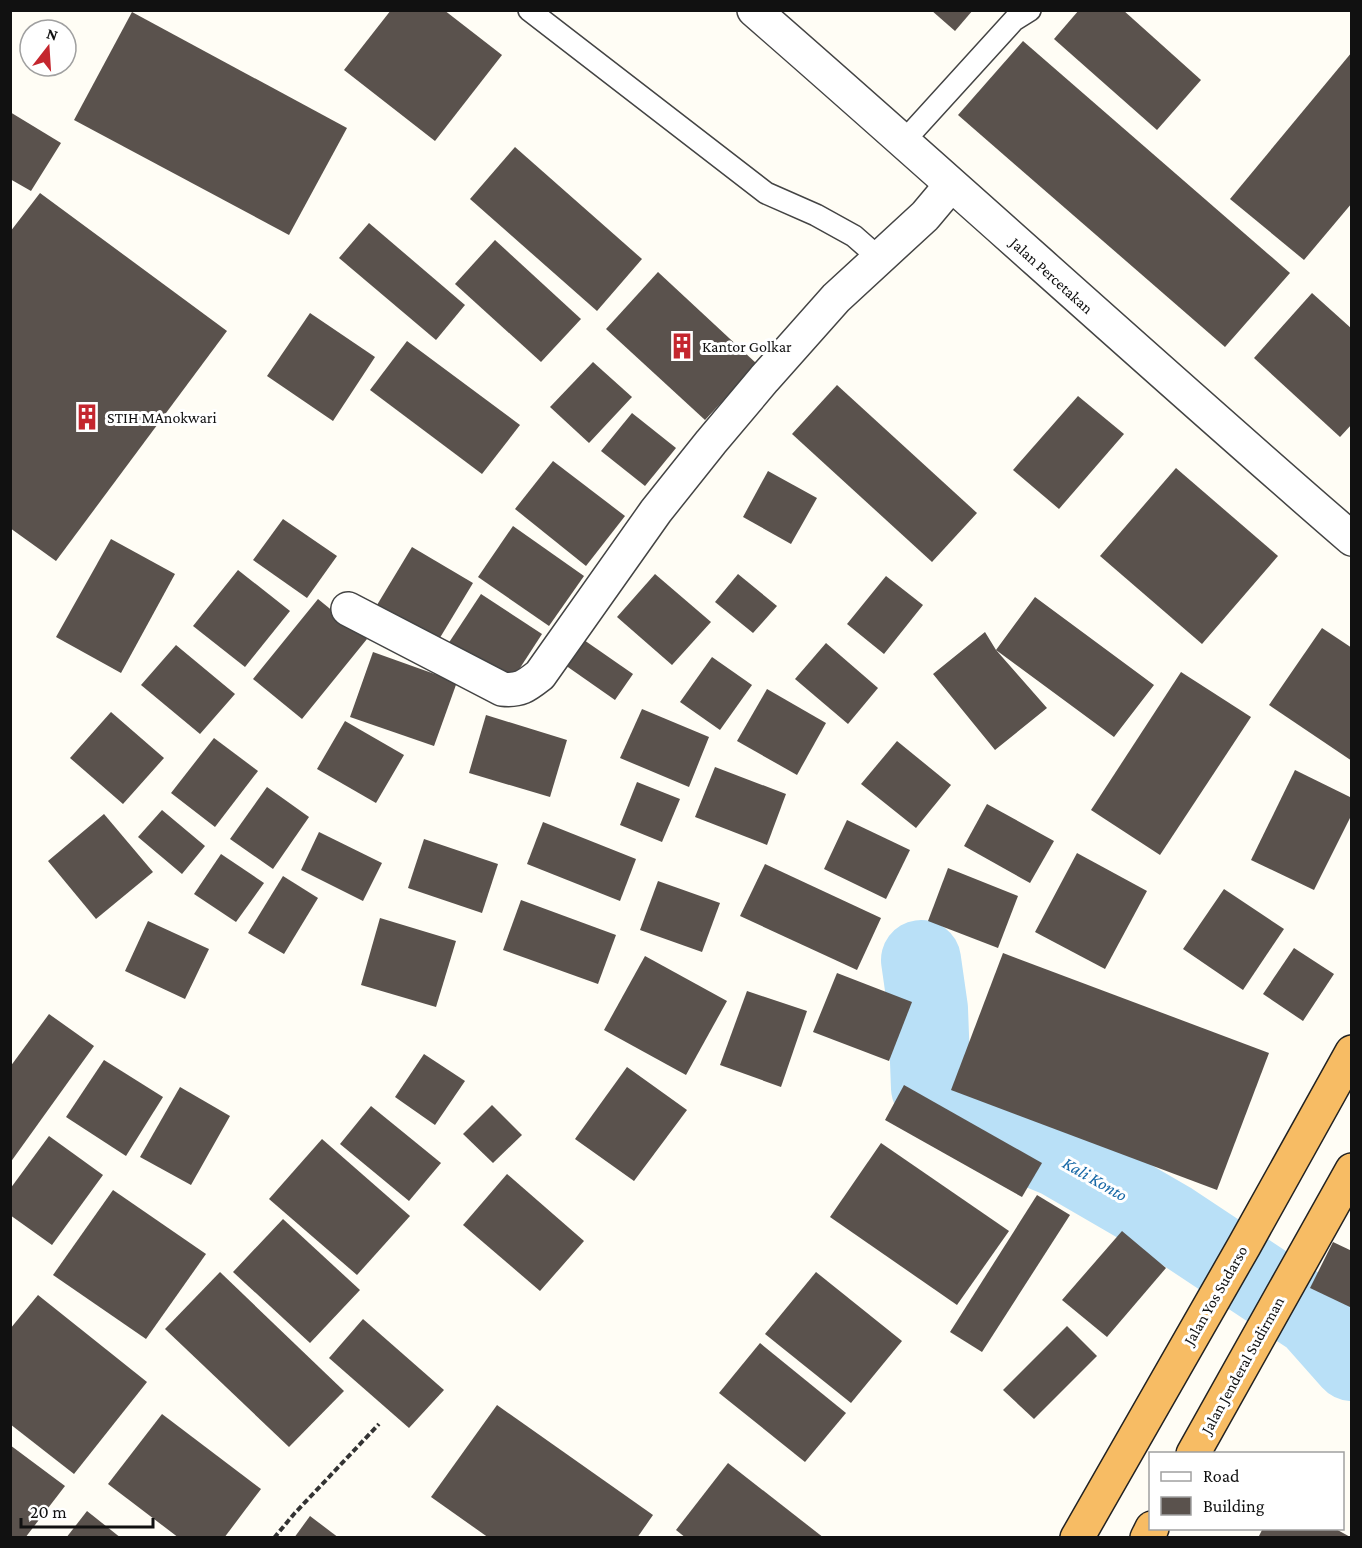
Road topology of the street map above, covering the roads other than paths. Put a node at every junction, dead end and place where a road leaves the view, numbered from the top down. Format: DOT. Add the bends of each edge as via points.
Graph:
graph roads {
  1 [pos="529,10"];
  2 [pos="754,10"];
  3 [pos="1030,10"];
  4 [pos="904,141"];
  5 [pos="951,185"];
  6 [pos="879,258"];
  7 [pos="1352,539"];
  8 [pos="348,609"];
  9 [pos="1352,1052"];
  10 [pos="1352,1170"];
  11 [pos="1194,1452"];
  12 [pos="1077,1538"];
  1 -- 6 [label="lane" via="766,193 854,236"];
  2 -- 4 [label="street, Jalan Percetakan"];
  3 -- 4 [label="lane" via="1014,20"];
  4 -- 5 [label="street, Jalan Percetakan"];
  5 -- 6 [label="street" via="925,216"];
  5 -- 7 [label="street, Jalan Percetakan"];
  6 -- 8 [label="street" via="836,298 711,442 656,511 540,675 526,687 502,689"];
  9 -- 12 [label="highway, Jalan Yos Sudarso"];
  10 -- 11 [label="highway, Jalan Jenderal Sudirman"];
}
